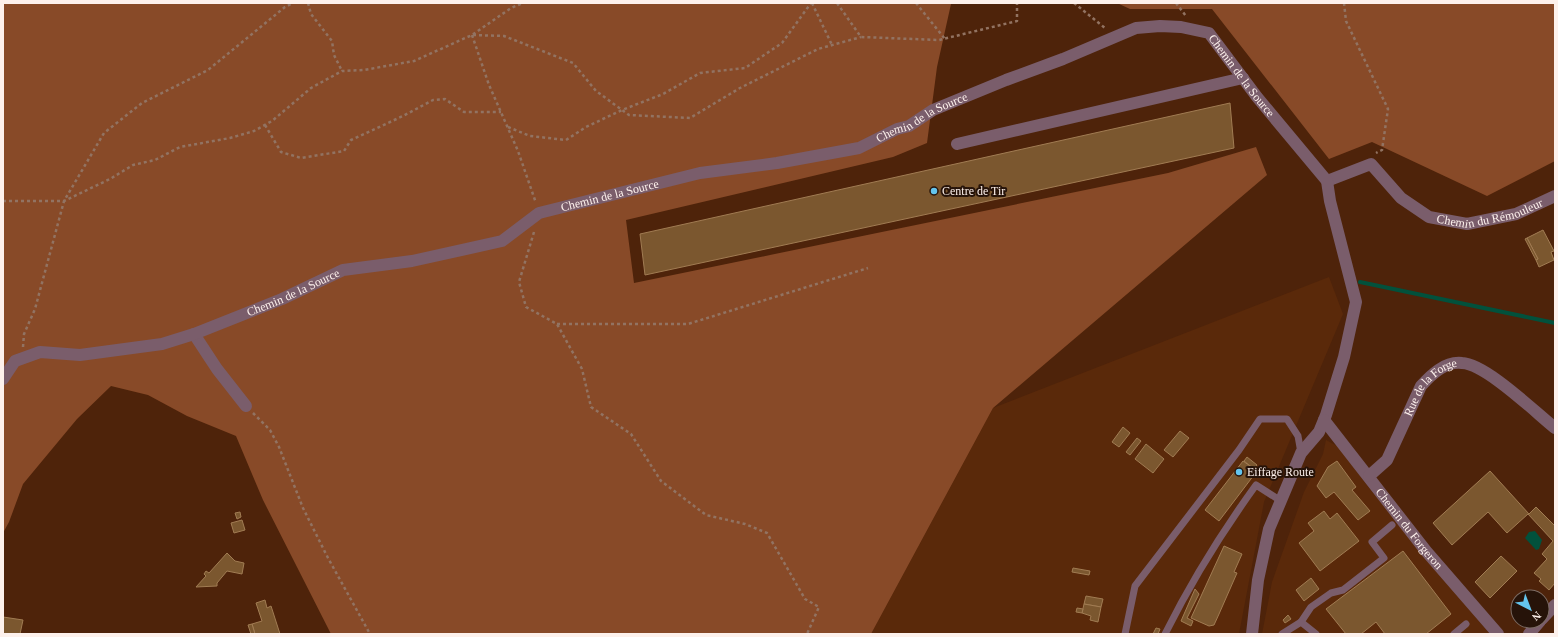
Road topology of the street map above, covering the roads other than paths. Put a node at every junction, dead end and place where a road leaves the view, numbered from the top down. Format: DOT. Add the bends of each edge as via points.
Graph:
graph roads {
  1 [pos="1243,78"];
  2 [pos="957,144"];
  3 [pos="1327,181"];
  4 [pos="1555,196"];
  5 [pos="194,334"];
  6 [pos="3,379"];
  7 [pos="246,406"];
  8 [pos="1324,420"];
  9 [pos="1555,428"];
  10 [pos="1301,453"];
  11 [pos="1369,476"];
  12 [pos="1281,501"];
  13 [pos="1392,525"];
  14 [pos="1301,622"];
  15 [pos="1466,624"];
  16 [pos="1125,634"];
  17 [pos="1165,634"];
  18 [pos="1252,634"];
  19 [pos="1282,634"];
  20 [pos="1316,634"];
  21 [pos="1454,634"];
  22 [pos="1498,634"];
  1 -- 2 [label="street"];
  1 -- 3 [label="street, Chemin de la Source"];
  1 -- 5 [label="street, Chemin de la Source" via="1209,33 1181,27 1136,28 933,110 909,126 897,129 859,148 777,163 700,173 540,213 502,241 412,261 343,270 282,299"];
  3 -- 4 [label="street, Chemin du Rémouleur" via="1371,164 1401,198 1428,217 1467,224 1516,214"];
  3 -- 8 [label="street" via="1356,302 1344,357"];
  5 -- 6 [label="street, Chemin de la Source" via="162,344 80,355 40,352 15,361"];
  5 -- 7 [label="street"];
  8 -- 10 [label="street" via="1319,432"];
  8 -- 11 [label="street, Chemin du Forgeron"];
  9 -- 11 [label="street, Rue de la Forge" via="1494,378 1474,365 1462,362 1450,364 1434,373 1421,386 1387,460"];
  10 -- 12 [label="street"];
  10 -- 16 [label="lane" via="1298,436 1287,419 1260,419 1135,586"];
  11 -- 22 [label="street, Chemin du Forgeron" via="1426,551"];
  12 -- 17 [label="lane" via="1256,485 1232,518"];
  12 -- 18 [label="street" via="1268,536 1258,580"];
  13 -- 14 [label="lane" via="1372,542 1384,558 1343,590 1331,593 1311,607"];
  14 -- 19 [label="lane"];
  14 -- 20 [label="lane"];
  15 -- 21 [label="lane"];
}
